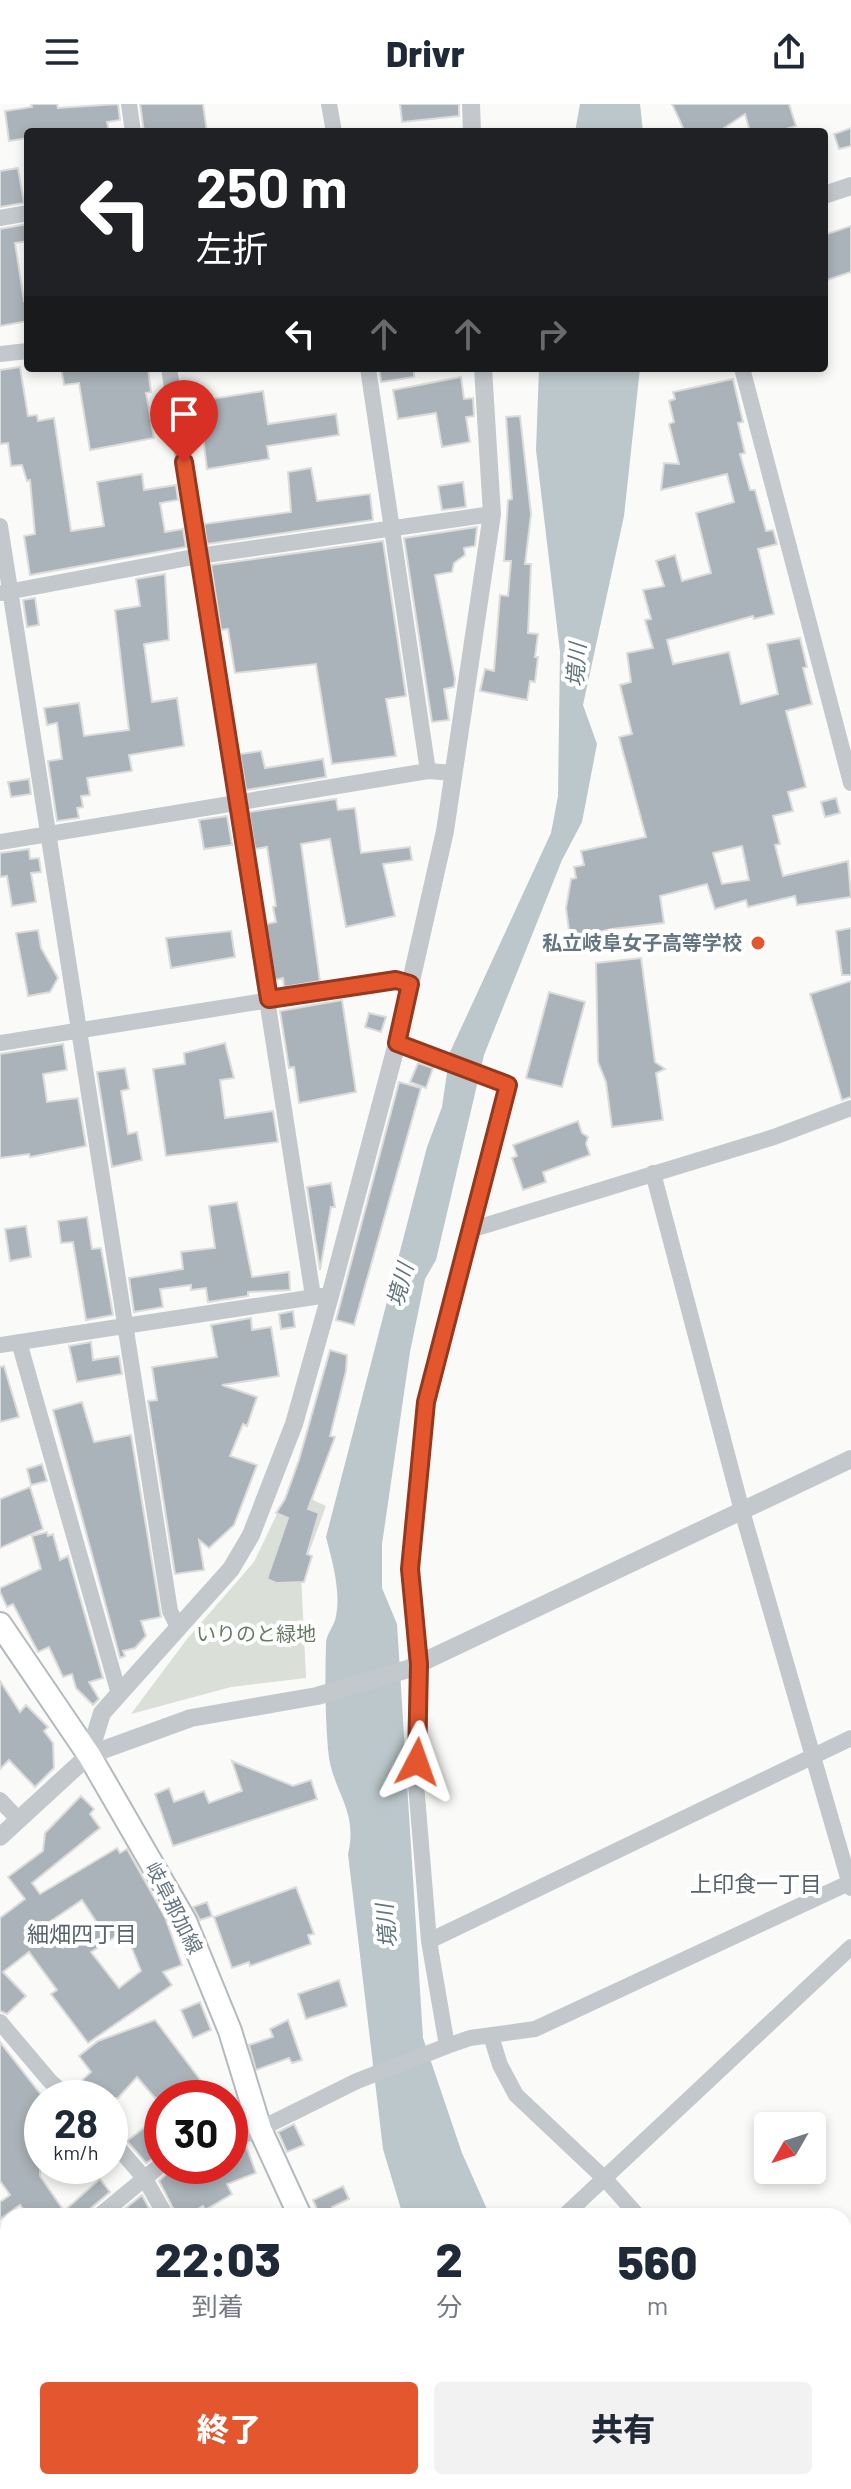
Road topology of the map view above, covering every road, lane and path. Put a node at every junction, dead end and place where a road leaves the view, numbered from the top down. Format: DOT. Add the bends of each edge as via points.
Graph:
graph roads {
  1 [pos="129,104"];
  2 [pos="329,104"];
  3 [pos="471,104"];
  4 [pos="132,128"];
  5 [pos="333,128"];
  6 [pos="472,128"];
  7 [pos="851,186"];
  8 [pos="828,194"];
  9 [pos="24,214"];
  10 [pos="0,218"];
  11 [pos="24,351"];
  12 [pos="0,354"];
  13 [pos="170,372"];
  14 [pos="369,372"];
  15 [pos="483,372"];
  16 [pos="743,372"];
  17 [pos="492,514"];
  18 [pos="0,526"];
  19 [pos="392,529"];
  20 [pos="199,556"];
  21 [pos="5,592"];
  22 [pos="428,771"];
  23 [pos="454,773"];
  24 [pos="851,783"];
  25 [pos="236,802"];
  26 [pos="48,833"];
  27 [pos="0,842"];
  28 [pos="410,984"];
  29 [pos="269,999"];
  30 [pos="78,1032"];
  31 [pos="0,1043"];
  32 [pos="397,1043"];
  33 [pos="851,1108"];
  34 [pos="653,1173"];
  35 [pos="470,1230"];
  36 [pos="322,1296"];
  37 [pos="124,1326"];
  38 [pos="19,1342"];
  39 [pos="0,1345"];
  40 [pos="851,1459"];
  41 [pos="742,1511"];
  42 [pos="0,1624"];
  43 [pos="178,1627"];
  44 [pos="414,1667"];
  45 [pos="119,1694"];
  46 [pos="851,1738"];
  47 [pos="89,1755"];
  48 [pos="812,1757"];
  49 [pos="0,1800"];
  50 [pos="18,1819"];
  51 [pos="0,1837"];
  52 [pos="850,1885"];
  53 [pos="429,1941"];
  54 [pos="851,1947"];
  55 [pos="0,2022"];
  56 [pos="491,2036"];
  57 [pos="442,2048"];
  58 [pos="49,2080"];
  59 [pos="260,2129"];
  60 [pos="248,2133"];
  61 [pos="128,2159"];
  62 [pos="144,2178"];
  63 [pos="144,2180"];
  64 [pos="606,2180"];
  65 [pos="148,2184"];
  66 [pos="109,2208"];
  67 [pos="161,2208"];
  68 [pos="296,2208"];
  69 [pos="573,2208"];
  70 [pos="631,2208"];
  1 -- 4 [label="street"];
  2 -- 5 [label="street"];
  3 -- 6 [label="street"];
  7 -- 8 [label="street"];
  9 -- 10 [label="street"];
  11 -- 12 [label="street"];
  13 -- 20 [label="street"];
  14 -- 19 [label="street"];
  15 -- 17 [label="street"];
  16 -- 24 [label="street"];
  17 -- 19 [label="street"];
  17 -- 23 [label="street"];
  18 -- 21 [label="street"];
  19 -- 20 [label="street"];
  19 -- 22 [label="street"];
  20 -- 21 [label="street"];
  20 -- 25 [label="street"];
  21 -- 26 [label="street"];
  22 -- 23 [label="street"];
  22 -- 25 [label="street"];
  23 -- 28 [label="street"];
  25 -- 26 [label="street"];
  25 -- 29 [label="street"];
  26 -- 27 [label="street"];
  26 -- 30 [label="street"];
  28 -- 29 [label="street" via="396,980"];
  28 -- 32 [label="street"];
  29 -- 30 [label="street"];
  29 -- 36 [label="street"];
  30 -- 31 [label="street"];
  30 -- 37 [label="street"];
  32 -- 35 [label="street" via="508,1085"];
  32 -- 36 [label="street"];
  33 -- 34 [label="street"];
  34 -- 35 [label="street"];
  34 -- 41 [label="street"];
  35 -- 44 [label="street" via="426,1402 410,1569"];
  36 -- 37 [label="street"];
  36 -- 43 [label="street" via="294,1424 251,1535 231,1569"];
  37 -- 38 [label="street"];
  37 -- 43 [label="street" via="170,1611"];
  38 -- 39 [label="street"];
  38 -- 45 [label="street"];
  40 -- 41 [label="street"];
  41 -- 44 [label="street"];
  41 -- 48 [label="street"];
  42 -- 47 [label="main road, 岐阜那加線"];
  43 -- 45 [label="street"];
  44 -- 47 [label="street" via="317,1696 191,1718"];
  44 -- 53 [label="street" via="416,1784"];
  45 -- 47 [label="street" via="102,1713"];
  46 -- 48 [label="street"];
  47 -- 50 [label="street"];
  47 -- 59 [label="main road, 岐阜那加線" via="185,1921 230,2031"];
  48 -- 52 [label="street"];
  48 -- 53 [label="street"];
  49 -- 50 [label="street"];
  50 -- 51 [label="street"];
  52 -- 56 [label="street" via="535,2029"];
  53 -- 57 [label="street"];
  54 -- 64 [label="street"];
  55 -- 58 [label="street"];
  56 -- 57 [label="street"];
  56 -- 64 [label="street" via="516,2095"];
  57 -- 59 [label="street" via="357,2081"];
  59 -- 60 [label="street"];
  59 -- 68 [label="main road, 岐阜那加線"];
  61 -- 62 [label="street"];
  63 -- 66 [label="street"];
  64 -- 69 [label="street"];
  64 -- 70 [label="street"];
  65 -- 67 [label="street"];
}
